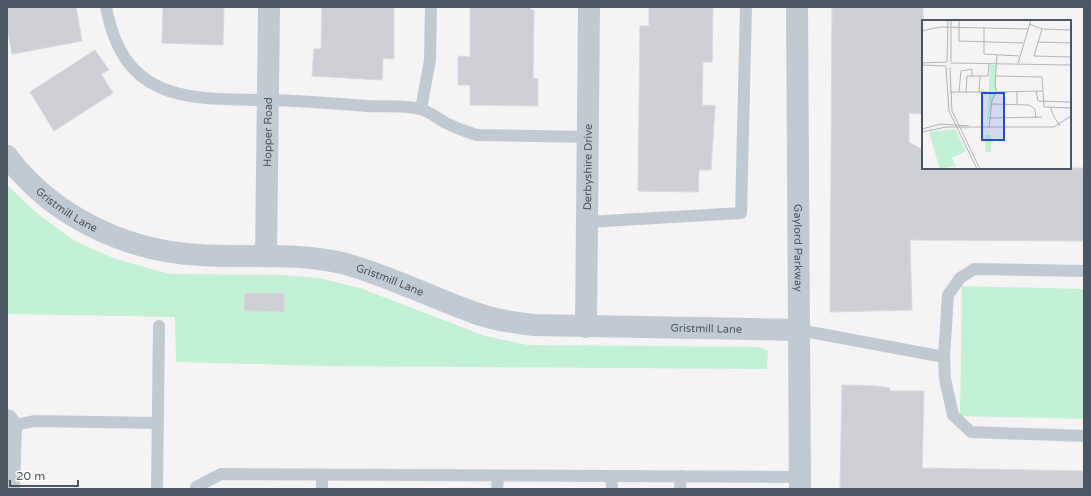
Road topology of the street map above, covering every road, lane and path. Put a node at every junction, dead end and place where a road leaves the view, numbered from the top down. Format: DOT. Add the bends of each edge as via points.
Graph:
graph roads {
  1 [pos="106,7"];
  2 [pos="269,7"];
  3 [pos="431,7"];
  4 [pos="589,7"];
  5 [pos="746,7"];
  6 [pos="797,7"];
  7 [pos="268,100"];
  8 [pos="421,109"];
  9 [pos="588,137"];
  10 [pos="7,156"];
  11 [pos="587,222"];
  12 [pos="266,256"];
  13 [pos="1084,271"];
  14 [pos="159,326"];
  15 [pos="586,327"];
  16 [pos="799,330"];
  17 [pos="944,357"];
  18 [pos="9,423"];
  19 [pos="158,423"];
  20 [pos="1084,436"];
  21 [pos="322,475"];
  22 [pos="498,476"];
  23 [pos="611,476"];
  24 [pos="681,476"];
  25 [pos="800,483"];
  26 [pos="9,489"];
  27 [pos="157,489"];
  28 [pos="196,489"];
  29 [pos="322,489"];
  30 [pos="498,489"];
  31 [pos="612,489"];
  32 [pos="680,489"];
  1 -- 7 [label="lane" via="113,36 121,51 132,66 153,84 190,97"];
  2 -- 7 [label="street, Hopper Road"];
  3 -- 8 [label="lane" via="430,60"];
  4 -- 9 [label="street, Derbyshire Drive"];
  5 -- 11 [label="lane" via="741,213"];
  6 -- 16 [label="street, Gaylord Parkway"];
  7 -- 8 [label="lane"];
  7 -- 12 [label="street, Hopper Road"];
  8 -- 9 [label="lane" via="452,126 477,135"];
  9 -- 11 [label="street, Derbyshire Drive"];
  10 -- 12 [label="street, Gristmill Lane" via="35,187 52,201 82,221 122,240 179,254"];
  11 -- 15 [label="street, Derbyshire Drive"];
  12 -- 15 [label="street, Gristmill Lane" via="313,258 341,263 478,314 505,321 534,326"];
  13 -- 17 [label="lane" via="974,269 969,272 960,278 948,295"];
  14 -- 19 [label="lane"];
  15 -- 16 [label="street, Gristmill Lane"];
  16 -- 17 [label="lane"];
  16 -- 25 [label="street, Gaylord Parkway"];
  17 -- 20 [label="lane" via="945,379 953,415 971,432"];
  18 -- 19 [label="lane"];
  18 -- 26 [label="street"];
  19 -- 27 [label="lane"];
  21 -- 22 [label="lane"];
  21 -- 28 [label="lane" via="222,474"];
  21 -- 29 [label="lane"];
  22 -- 23 [label="lane"];
  22 -- 30 [label="lane"];
  23 -- 24 [label="lane"];
  23 -- 31 [label="lane"];
  24 -- 25 [label="lane"];
  24 -- 32 [label="lane"];
}
